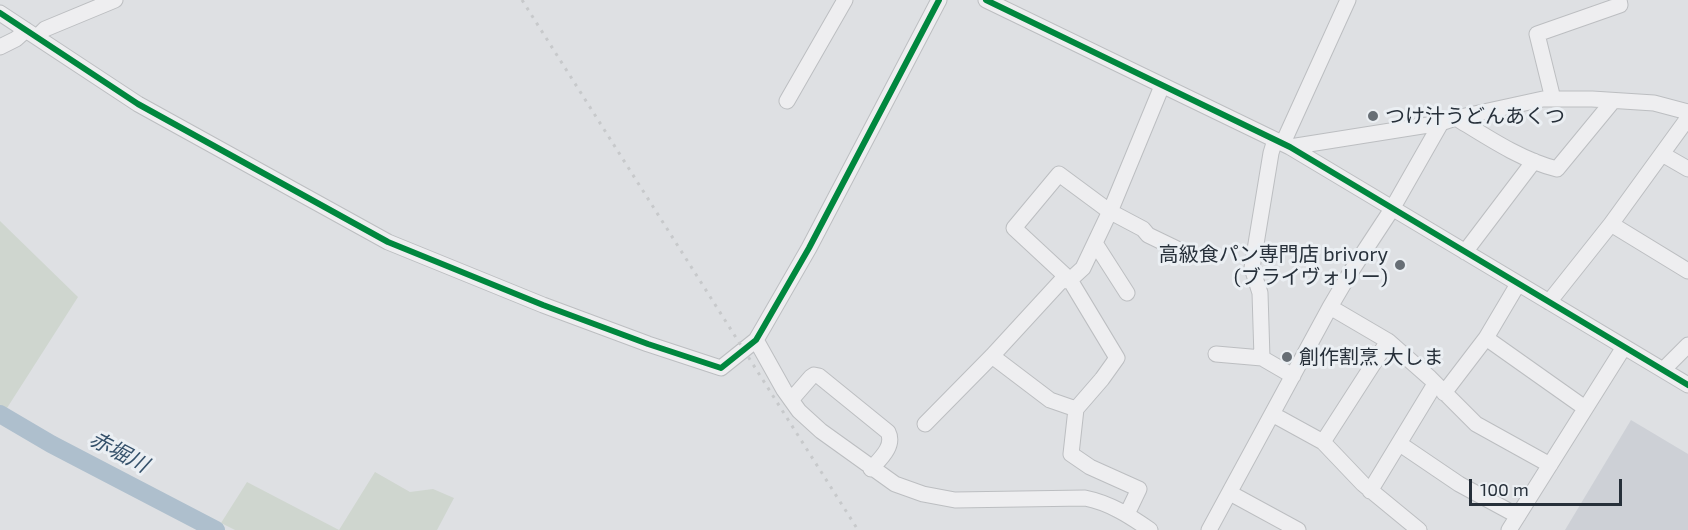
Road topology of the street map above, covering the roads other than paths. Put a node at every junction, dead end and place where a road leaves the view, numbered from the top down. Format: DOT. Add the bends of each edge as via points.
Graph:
graph roads {
  1 [pos="116,0"];
  2 [pos="845,0"];
  3 [pos="939,0"];
  4 [pos="986,0"];
  5 [pos="1348,0"];
  6 [pos="1619,0"];
  7 [pos="0,13"];
  8 [pos="32,33"];
  9 [pos="0,47"];
  10 [pos="1162,86"];
  11 [pos="1553,99"];
  12 [pos="787,101"];
  13 [pos="1613,101"];
  14 [pos="1688,112"];
  15 [pos="1688,118"];
  16 [pos="1449,120"];
  17 [pos="1283,144"];
  18 [pos="1662,154"];
  19 [pos="1534,161"];
  20 [pos="1688,169"];
  21 [pos="1392,209"];
  22 [pos="1109,211"];
  23 [pos="1611,224"];
  24 [pos="1095,243"];
  25 [pos="1177,249"];
  26 [pos="1465,252"];
  27 [pos="1688,272"];
  28 [pos="1070,280"];
  29 [pos="1518,284"];
  30 [pos="1127,293"];
  31 [pos="1549,302"];
  32 [pos="1330,307"];
  33 [pos="1486,338"];
  34 [pos="756,340"];
  35 [pos="1388,341"];
  36 [pos="1688,345"];
  37 [pos="1624,347"];
  38 [pos="1216,354"];
  39 [pos="992,356"];
  40 [pos="1262,358"];
  41 [pos="1664,370"];
  42 [pos="1293,376"];
  43 [pos="1688,385"];
  44 [pos="1440,389"];
  45 [pos="791,400"];
  46 [pos="1586,408"];
  47 [pos="1076,409"];
  48 [pos="1272,414"];
  49 [pos="925,424"];
  50 [pos="1323,442"];
  51 [pos="1400,444"];
  52 [pos="1550,465"];
  53 [pos="871,469"];
  54 [pos="1370,491"];
  55 [pos="1230,493"];
  56 [pos="1127,514"];
  57 [pos="1518,516"];
  58 [pos="1150,530"];
  59 [pos="1209,530"];
  60 [pos="1298,530"];
  61 [pos="1419,530"];
  62 [pos="1509,530"];
  1 -- 8 [label="street"];
  2 -- 12 [label="street"];
  3 -- 34 [label="street" via="815,238"];
  4 -- 10 [label="street"];
  5 -- 17 [label="street"];
  6 -- 11 [label="street" via="1620,4 1537,34"];
  7 -- 8 [label="street"];
  8 -- 9 [label="street"];
  8 -- 34 [label="street" via="138,104 321,207 414,254 721,368"];
  10 -- 17 [label="street"];
  10 -- 22 [label="street"];
  11 -- 13 [label="street"];
  11 -- 16 [label="street"];
  13 -- 14 [label="street" via="1654,103"];
  13 -- 19 [label="street" via="1557,169"];
  15 -- 18 [label="street"];
  16 -- 17 [label="street"];
  16 -- 19 [label="street"];
  16 -- 21 [label="street"];
  17 -- 21 [label="street"];
  17 -- 40 [label="street" via="1271,153 1252,268 1260,293"];
  18 -- 20 [label="street"];
  18 -- 23 [label="street"];
  19 -- 26 [label="street"];
  21 -- 26 [label="street"];
  21 -- 32 [label="street"];
  22 -- 24 [label="street"];
  22 -- 25 [label="street"];
  22 -- 28 [label="street" via="1059,174 1014,228"];
  23 -- 27 [label="street"];
  23 -- 31 [label="street"];
  24 -- 28 [label="street" via="1083,268"];
  24 -- 30 [label="street"];
  26 -- 29 [label="street"];
  28 -- 39 [label="street" via="1061,281"];
  28 -- 47 [label="street" via="1117,358"];
  29 -- 31 [label="street"];
  29 -- 33 [label="street"];
  31 -- 37 [label="street"];
  32 -- 35 [label="street"];
  32 -- 42 [label="street"];
  33 -- 44 [label="street"];
  33 -- 46 [label="street"];
  34 -- 45 [label="street"];
  35 -- 44 [label="street"];
  35 -- 50 [label="street"];
  36 -- 41 [label="street"];
  37 -- 41 [label="street"];
  37 -- 46 [label="street"];
  38 -- 40 [label="street"];
  39 -- 47 [label="street" via="1050,400"];
  39 -- 49 [label="street"];
  40 -- 42 [label="street"];
  41 -- 43 [label="street"];
  42 -- 48 [label="street"];
  44 -- 51 [label="street"];
  44 -- 52 [label="street" via="1476,424"];
  45 -- 53 [label="street" via="811,423"];
  45 -- 53 [label="street" via="811,377 819,376 888,432 890,445"];
  46 -- 52 [label="street"];
  47 -- 56 [label="street" via="1071,454 1139,489"];
  48 -- 50 [label="street"];
  48 -- 55 [label="street"];
  50 -- 54 [label="street"];
  51 -- 54 [label="street"];
  51 -- 57 [label="street" via="1459,484"];
  52 -- 57 [label="street"];
  53 -- 56 [label="street" via="908,490 940,498 1086,498"];
  54 -- 61 [label="street"];
  55 -- 59 [label="street"];
  55 -- 60 [label="street"];
  56 -- 58 [label="street"];
  57 -- 62 [label="street"];
}
